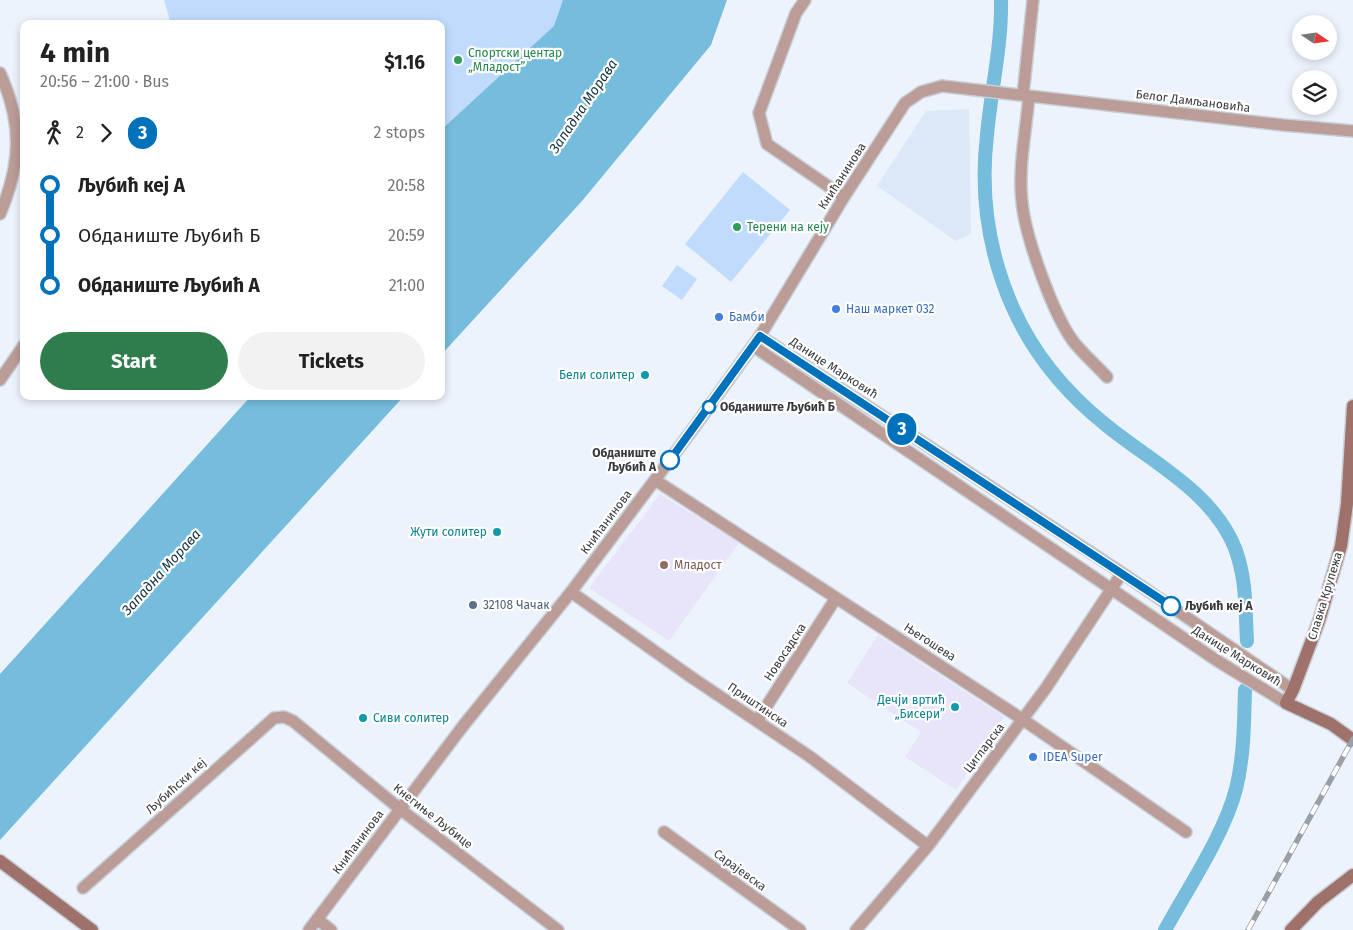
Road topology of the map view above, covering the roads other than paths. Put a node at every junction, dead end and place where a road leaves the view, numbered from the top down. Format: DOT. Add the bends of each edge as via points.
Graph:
graph roads {
  1 [pos="805,0"];
  2 [pos="1033,0"];
  3 [pos="0,73"];
  4 [pos="922,92"];
  5 [pos="1026,96"];
  6 [pos="18,105"];
  7 [pos="1353,131"];
  8 [pos="844,198"];
  9 [pos="0,214"];
  10 [pos="760,336"];
  11 [pos="753,346"];
  12 [pos="20,352"];
  13 [pos="1107,377"];
  14 [pos="0,380"];
  15 [pos="1353,406"];
  16 [pos="655,480"];
  17 [pos="1122,573"];
  18 [pos="1112,589"];
  19 [pos="571,592"];
  20 [pos="836,598"];
  21 [pos="1293,690"];
  22 [pos="1286,702"];
  23 [pos="1022,719"];
  24 [pos="293,721"];
  25 [pos="758,721"];
  26 [pos="1353,740"];
  27 [pos="400,808"];
  28 [pos="664,832"];
  29 [pos="1186,832"];
  30 [pos="928,846"];
  31 [pos="0,861"];
  32 [pos="1353,874"];
  33 [pos="83,888"];
  34 [pos="317,919"];
  35 [pos="92,930"];
  36 [pos="309,930"];
  37 [pos="331,930"];
  38 [pos="558,930"];
  39 [pos="800,930"];
  40 [pos="856,930"];
  41 [pos="1291,930"];
  1 -- 8 [label="street" via="796,13 759,113 768,144"];
  2 -- 5 [label="street"];
  3 -- 6 [label="street"];
  4 -- 5 [label="street, Белог Дамљановића" via="942,86"];
  4 -- 8 [label="street, Книћанинова" via="906,103"];
  5 -- 7 [label="street, Белог Дамљановића"];
  5 -- 13 [label="street" via="1021,177 1027,232 1062,323 1073,341"];
  6 -- 9 [label="street" via="15,165"];
  8 -- 10 [label="street, Книћанинова"];
  10 -- 11 [label="street, Книћанинова"];
  10 -- 17 [label="street, Данице Марковић"];
  11 -- 16 [label="street, Книћанинова"];
  11 -- 18 [label="street, Данице Марковић"];
  12 -- 14 [label="street"];
  15 -- 21 [label="street, Славка Крупежа" via="1341,546 1319,621"];
  16 -- 19 [label="street, Книћанинова"];
  16 -- 20 [label="street, Његошева"];
  17 -- 18 [label="street, Цигларска"];
  17 -- 21 [label="street, Данице Марковић"];
  18 -- 22 [label="street, Данице Марковић" via="1216,660"];
  18 -- 23 [label="street, Цигларска"];
  19 -- 25 [label="street, Приштинска"];
  19 -- 27 [label="street, Книћанинова"];
  20 -- 23 [label="street, Његошева"];
  20 -- 25 [label="street, Новосадска"];
  21 -- 22 [label="street, Славка Крупежа"];
  22 -- 26 [label="street" via="1331,724"];
  23 -- 29 [label="street, Његошева"];
  23 -- 30 [label="street, Цигларска"];
  24 -- 27 [label="street, Кнегиње Љубице"];
  24 -- 33 [label="street, Љубићски кеј" via="274,718"];
  25 -- 30 [label="street, Приштинска"];
  27 -- 34 [label="street, Книћанинова"];
  27 -- 38 [label="street, Кнегиње Љубице"];
  28 -- 39 [label="street, Сарајевска"];
  30 -- 40 [label="street, Цигларска"];
  31 -- 35 [label="street"];
  32 -- 41 [label="street" via="1318,902"];
  34 -- 36 [label="street, Книћанинова"];
  34 -- 37 [label="street"];
}
